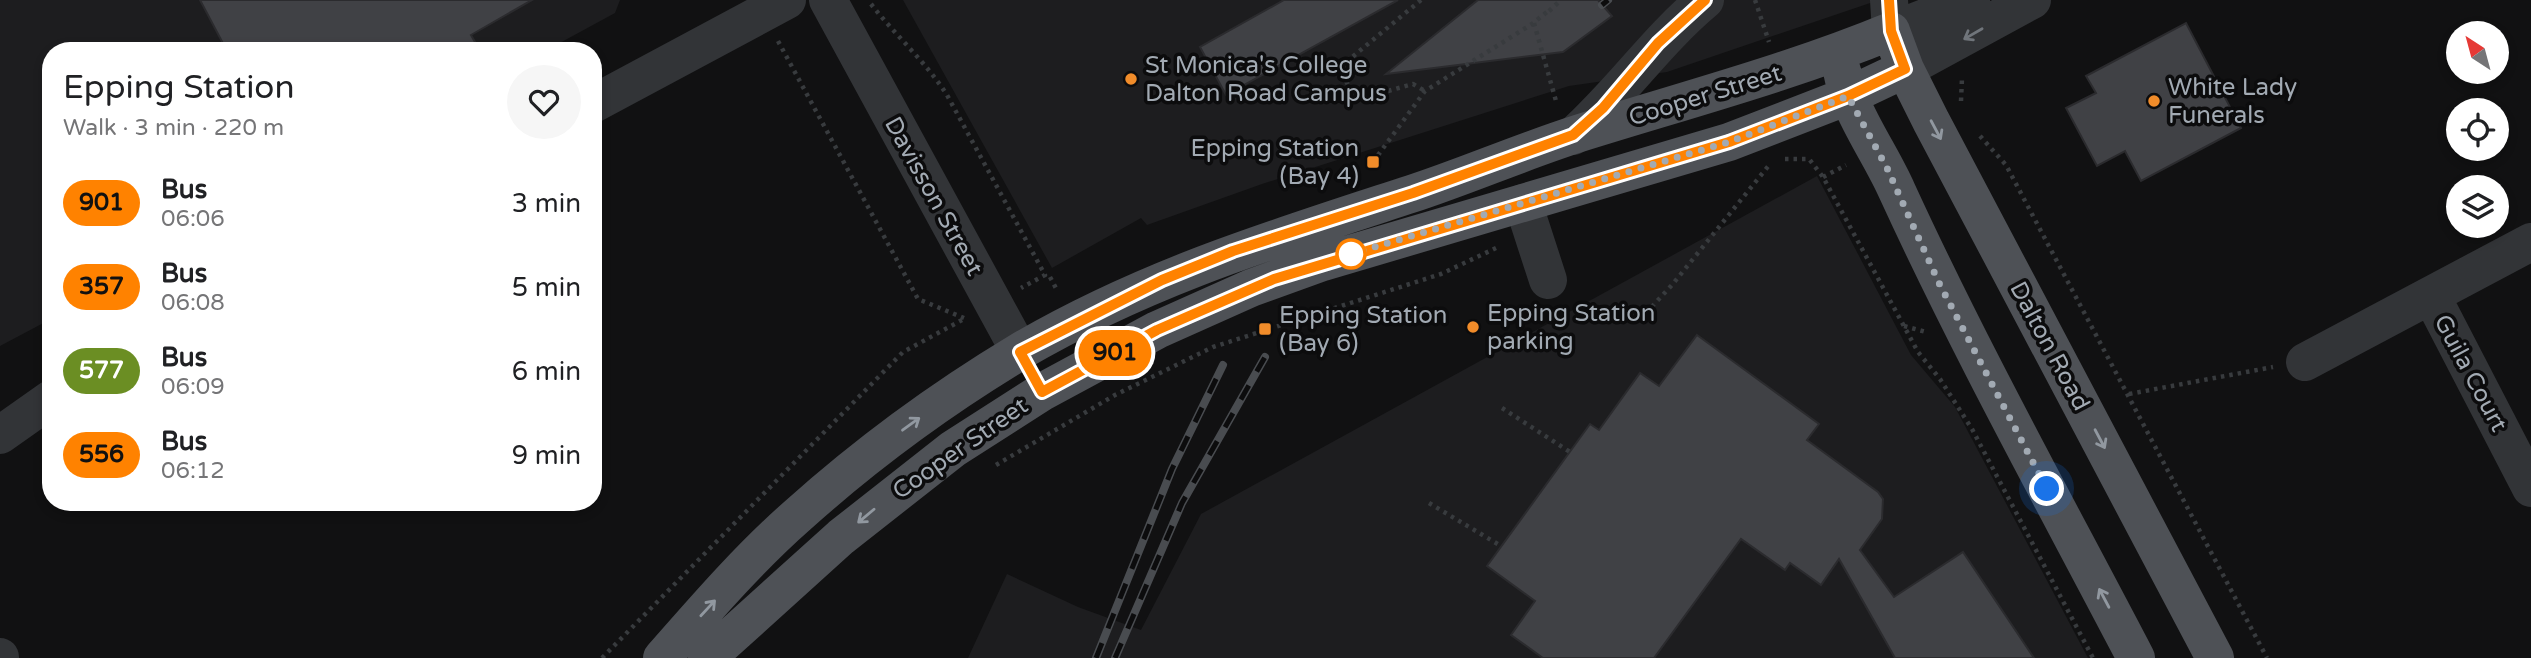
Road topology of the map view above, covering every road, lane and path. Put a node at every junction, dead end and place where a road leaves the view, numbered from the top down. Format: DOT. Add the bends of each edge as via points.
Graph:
graph roads {
  1 [pos="828,0"];
  2 [pos="869,0"];
  3 [pos="1421,0"];
  4 [pos="1561,0"];
  5 [pos="1705,0"];
  6 [pos="1755,0"];
  7 [pos="1971,0"];
  8 [pos="2032,0"];
  9 [pos="775,7"];
  10 [pos="1548,11"];
  11 [pos="1890,15"];
  12 [pos="1532,24"];
  13 [pos="1771,46"];
  14 [pos="1839,52"];
  15 [pos="1905,69"];
  16 [pos="1425,91"];
  17 [pos="1848,96"];
  18 [pos="602,99"];
  19 [pos="1556,102"];
  20 [pos="1975,131"];
  21 [pos="1573,135"];
  22 [pos="1373,162"];
  23 [pos="1770,164"];
  24 [pos="1758,168"];
  25 [pos="1527,219"];
  26 [pos="2531,242"];
  27 [pos="1548,280"];
  28 [pos="2431,295"];
  29 [pos="978,311"];
  30 [pos="1646,313"];
  31 [pos="1020,352"];
  32 [pos="2305,362"];
  33 [pos="1042,392"];
  34 [pos="2129,394"];
  35 [pos="42,397"];
  36 [pos="42,405"];
  37 [pos="1502,408"];
  38 [pos="0,411"];
  39 [pos="0,435"];
  40 [pos="1570,452"];
  41 [pos="993,467"];
  42 [pos="2531,488"];
  43 [pos="1429,503"];
  44 [pos="1501,546"];
  45 [pos="602,658"];
  46 [pos="662,658"];
  47 [pos="707,658"];
  48 [pos="2093,658"];
  49 [pos="2136,658"];
  50 [pos="2215,658"];
  51 [pos="2267,658"];
  1 -- 29 [label="street, Davisson Street"];
  2 -- 29 [label="path" via="936,78 1045,275"];
  3 -- 16 [label="path" via="1345,63 1341,72 1352,92 1363,98 1413,84"];
  4 -- 12 [label="path"];
  5 -- 21 [label="street" via="1658,43 1603,108"];
  6 -- 13 [label="path"];
  7 -- 11 [label="street, Cooper Street"];
  8 -- 15 [label="street, Cooper Street, one-way"];
  9 -- 18 [label="street"];
  9 -- 29 [label="path" via="918,299"];
  10 -- 12 [label="path"];
  11 -- 14 [label="main road, Cooper Street"];
  11 -- 15 [label="main road, Dalton Road"];
  12 -- 16 [label="path"];
  12 -- 19 [label="path"];
  14 -- 17 [label="main road"];
  14 -- 21 [label="main road, Cooper Street"];
  15 -- 17 [label="main road, Cooper Street"];
  15 -- 50 [label="main road, Dalton Road, one-way"];
  16 -- 22 [label="path"];
  17 -- 25 [label="main road, Cooper Street"];
  49 -- 17 [label="main road, one-way" via="1939,283 1887,168"];
  20 -- 34 [label="path" via="2006,164"];
  21 -- 31 [label="main road, Cooper Street" via="1233,251 1162,280"];
  23 -- 24 [label="path"];
  23 -- 30 [label="path"];
  23 -- 48 [label="path" via="1796,157 1809,159 1823,177 1903,326 1972,429"];
  25 -- 27 [label="street"];
  25 -- 33 [label="main road, Cooper Street" via="1274,279 1157,330"];
  25 -- 41 [label="path" via="1507,243 1441,274 1213,347 1115,395"];
  26 -- 28 [label="street, Guila Court"];
  28 -- 32 [label="street, Guila Court"];
  28 -- 42 [label="street, Guila Court"];
  29 -- 31 [label="street, Davisson Street"];
  29 -- 45 [label="path" via="897,357"];
  31 -- 33 [label="main road, Davisson Street"];
  46 -- 31 [label="main road, Cooper Street, one-way" via="795,517 910,425"];
  32 -- 34 [label="path"];
  33 -- 47 [label="main road, Cooper Street, one-way" via="898,489"];
  34 -- 51 [label="path"];
  35 -- 38 [label="street"];
  36 -- 39 [label="street"];
  37 -- 40 [label="path"];
  43 -- 44 [label="path"];
}
